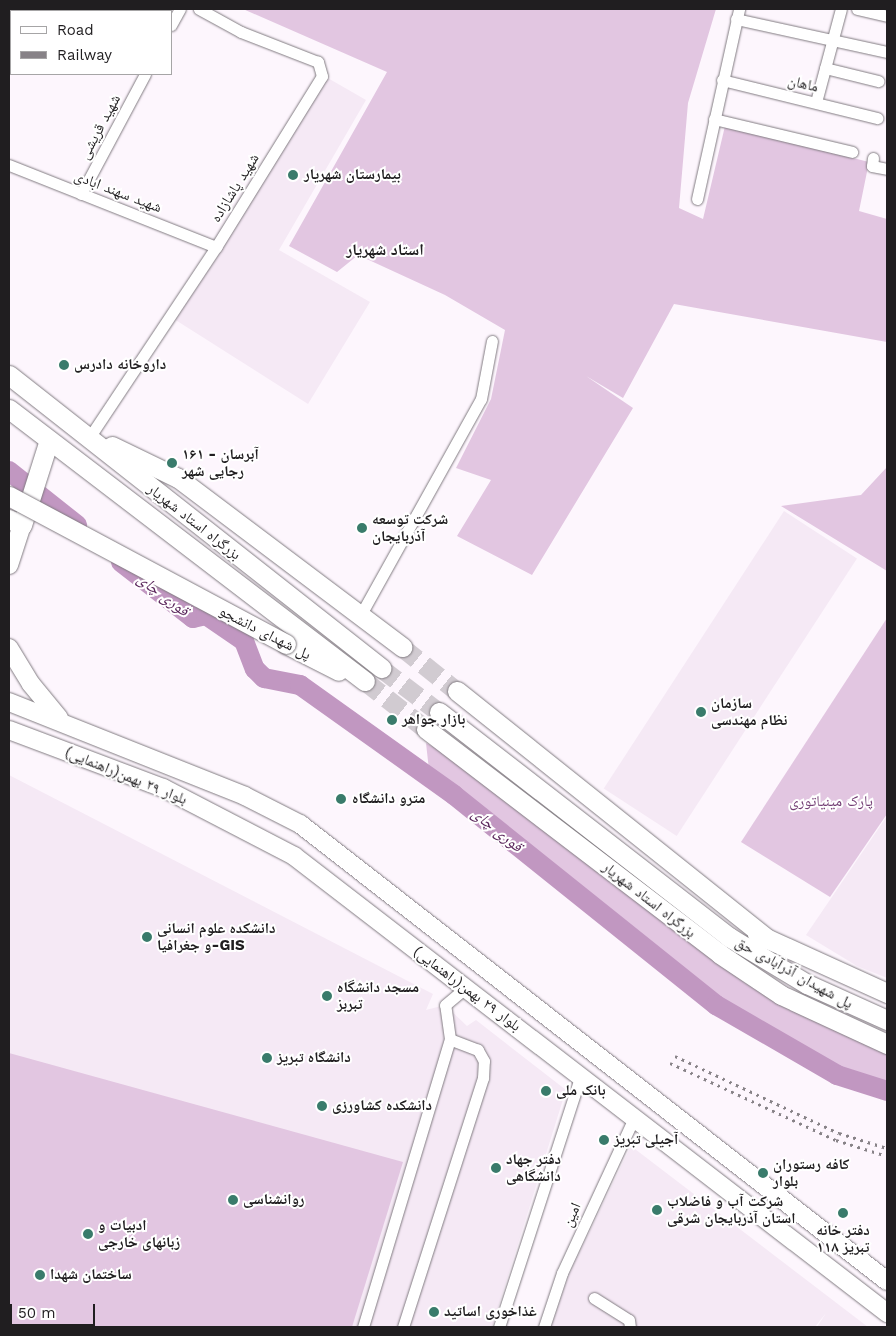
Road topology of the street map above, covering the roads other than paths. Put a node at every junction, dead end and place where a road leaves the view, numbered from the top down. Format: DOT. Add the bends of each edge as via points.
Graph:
graph roads {
  1 [pos="180,9"];
  2 [pos="199,9"];
  3 [pos="841,9"];
  4 [pos="857,9"];
  5 [pos="737,14"];
  6 [pos="887,16"];
  7 [pos="172,22"];
  8 [pos="833,39"];
  9 [pos="887,52"];
  10 [pos="825,68"];
  11 [pos="144,75"];
  12 [pos="722,80"];
  13 [pos="878,81"];
  14 [pos="816,102"];
  15 [pos="877,118"];
  16 [pos="714,119"];
  17 [pos="852,152"];
  18 [pos="874,158"];
  19 [pos="9,165"];
  20 [pos="887,169"];
  21 [pos="81,194"];
  22 [pos="697,199"];
  23 [pos="216,247"];
  24 [pos="492,341"];
  25 [pos="9,375"];
  26 [pos="9,409"];
  27 [pos="91,435"];
  28 [pos="49,440"];
  29 [pos="9,496"];
  30 [pos="15,522"];
  31 [pos="9,566"];
  32 [pos="360,616"];
  33 [pos="9,648"];
  34 [pos="402,648"];
  35 [pos="381,668"];
  36 [pos="457,691"];
  37 [pos="9,702"];
  38 [pos="37,710"];
  39 [pos="439,712"];
  40 [pos="61,720"];
  41 [pos="426,729"];
  42 [pos="9,730"];
  43 [pos="28,736"];
  44 [pos="9,744"];
  45 [pos="45,744"];
  46 [pos="676,896"];
  47 [pos="729,937"];
  48 [pos="768,939"];
  49 [pos="465,988"];
  50 [pos="887,993"];
  51 [pos="887,1020"];
  52 [pos="450,1039"];
  53 [pos="887,1044"];
  54 [pos="581,1075"];
  55 [pos="634,1118"];
  56 [pos="738,1165"];
  57 [pos="722,1186"];
  58 [pos="887,1281"];
  59 [pos="594,1298"];
  60 [pos="887,1313"];
  61 [pos="363,1327"];
  62 [pos="403,1327"];
  63 [pos="499,1327"];
  64 [pos="544,1327"];
  65 [pos="630,1327"];
  1 -- 7 [label="street"];
  2 -- 23 [label="street, شهید پاشازاده" via="241,32 318,62 322,68 322,76"];
  3 -- 8 [label="street"];
  4 -- 6 [label="street"];
  5 -- 8 [label="street"];
  5 -- 12 [label="street"];
  8 -- 9 [label="street"];
  8 -- 10 [label="street"];
  10 -- 13 [label="street"];
  10 -- 14 [label="street"];
  11 -- 21 [label="street, شهید قریشی"];
  12 -- 14 [label="street, ماهان"];
  12 -- 16 [label="street"];
  14 -- 15 [label="street, ماهان"];
  16 -- 17 [label="street"];
  16 -- 22 [label="street"];
  18 -- 20 [label="street" via="872,166"];
  19 -- 21 [label="street, شهید سهند ابادی"];
  21 -- 23 [label="street, شهید سهند ابادی"];
  23 -- 27 [label="street, شهید پاشازاده"];
  24 -- 32 [label="street" via="481,399"];
  25 -- 27 [label="highway, بزرگراه استاد شهریار"];
  26 -- 28 [label="highway"];
  27 -- 32 [label="highway" via="178,478"];
  27 -- 35 [label="highway, بزرگراه استاد شهریار" via="155,493"];
  28 -- 29 [label="highway, پل شهدای دانشجو, bridge" via="366,681 286,644"];
  28 -- 30 [label="highway"];
  30 -- 31 [label="main road"];
  32 -- 34 [label="highway"];
  33 -- 40 [label="main road" via="31,684"];
  36 -- 48 [label="highway"];
  37 -- 38 [label="main road, بلوار ٢٩ بهمن(راهنمایی)"];
  38 -- 40 [label="main road, بلوار ٢٩ بهمن(راهنمایی)"];
  38 -- 43 [label="main road" via="25,720"];
  39 -- 46 [label="highway, بزرگراه استاد شهریار"];
  40 -- 56 [label="main road, بلوار ٢٩ بهمن(راهنمایی)" via="245,796 300,824"];
  41 -- 53 [label="highway, بزرگراه استاد شهریار" via="720,954 780,995"];
  42 -- 43 [label="main road, بلوار ٢٩ بهمن(راهنمایی)"];
  43 -- 45 [label="main road, بلوار ٢٩ بهمن(راهنمایی)"];
  44 -- 45 [label="main road"];
  45 -- 49 [label="main road, بلوار ٢٩ بهمن(راهنمایی)" via="163,788 272,842"];
  46 -- 47 [label="highway, بزرگراه استاد شهریار"];
  46 -- 48 [label="highway"];
  47 -- 51 [label="highway, پل شهیدان آذرآبادی حق" via="808,984"];
  48 -- 50 [label="highway"];
  49 -- 52 [label="street" via="445,1005"];
  49 -- 54 [label="main road, بلوار ٢٩ بهمن(راهنمایی)"];
  52 -- 61 [label="street"];
  52 -- 62 [label="street" via="478,1050 484,1061 483,1078"];
  54 -- 55 [label="main road, بلوار ٢٩ بهمن(راهنمایی)"];
  54 -- 63 [label="street"];
  55 -- 57 [label="main road, بلوار ٢٩ بهمن(راهنمایی)"];
  55 -- 64 [label="street, امین" via="562,1273"];
  56 -- 57 [label="main road"];
  56 -- 58 [label="main road, بلوار ٢٩ بهمن(راهنمایی)"];
  57 -- 60 [label="main road, بلوار ٢٩ بهمن(راهنمایی)"];
  59 -- 65 [label="street" via="629,1320"];
}
